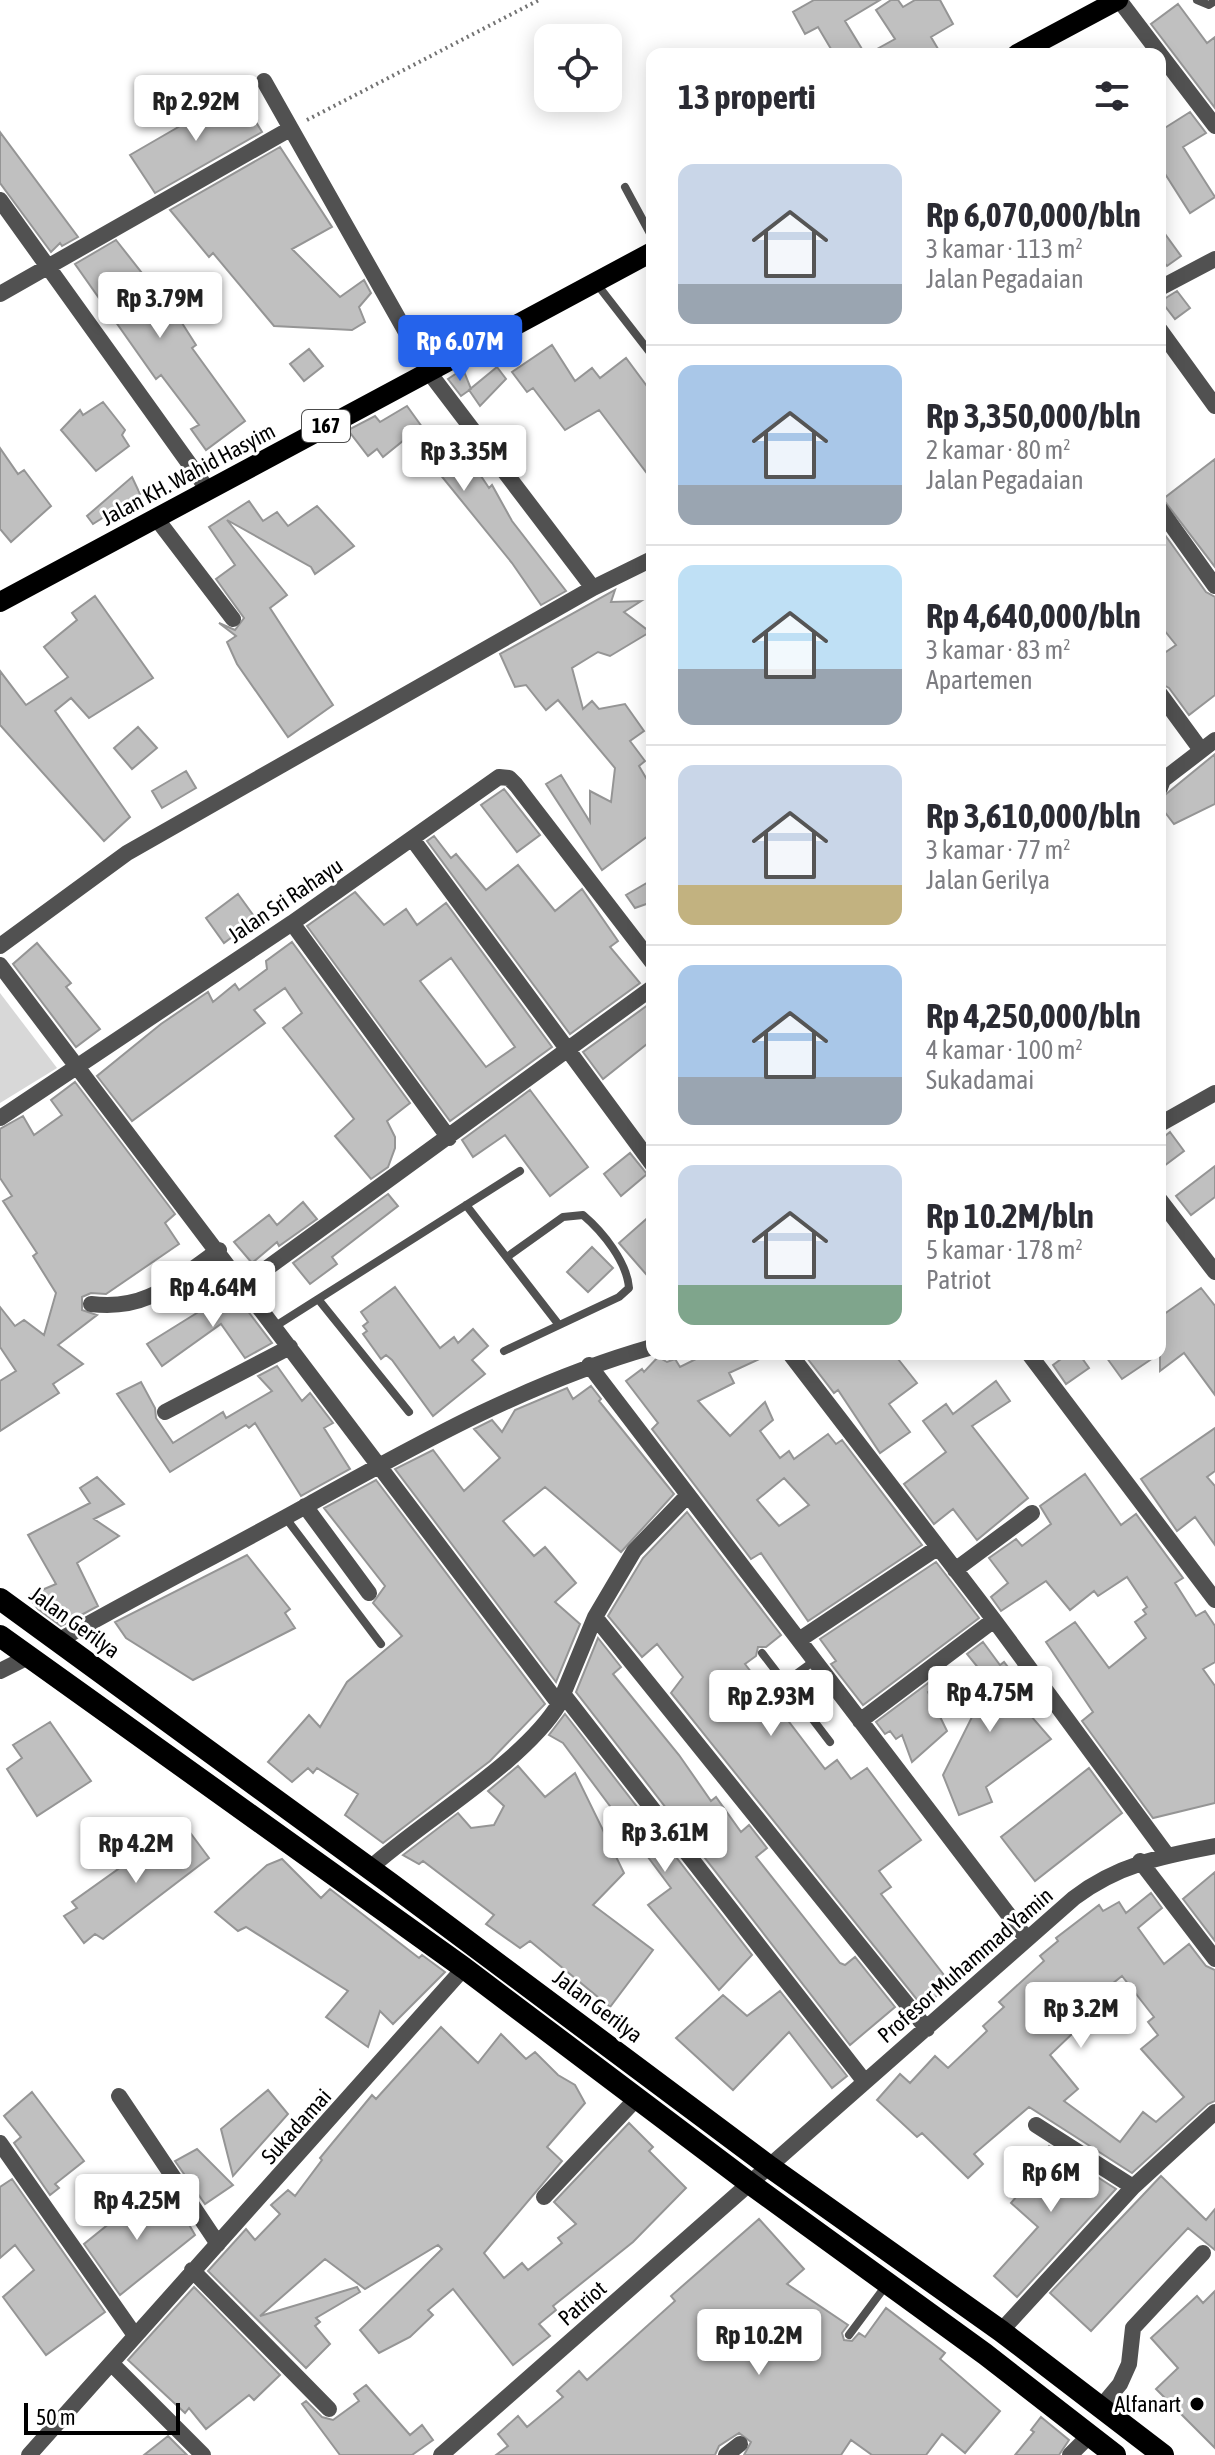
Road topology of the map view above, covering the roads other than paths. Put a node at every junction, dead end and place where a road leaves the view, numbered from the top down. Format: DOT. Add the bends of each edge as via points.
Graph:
graph roads {
  1 [pos="1118,0"];
  2 [pos="1197,0"];
  3 [pos="1215,1"];
  4 [pos="1028,48"];
  5 [pos="1155,48"];
  6 [pos="1166,62"];
  7 [pos="264,81"];
  8 [pos="1215,126"];
  9 [pos="290,129"];
  10 [pos="625,187"];
  11 [pos="0,200"];
  12 [pos="646,226"];
  13 [pos="646,255"];
  14 [pos="1215,259"];
  15 [pos="48,268"];
  16 [pos="596,283"];
  17 [pos="1166,285"];
  18 [pos="0,294"];
  19 [pos="1166,338"];
  20 [pos="646,347"];
  21 [pos="428,371"];
  22 [pos="1215,406"];
  23 [pos="208,490"];
  24 [pos="1166,517"];
  25 [pos="156,518"];
  26 [pos="646,562"];
  27 [pos="1215,586"];
  28 [pos="593,588"];
  29 [pos="0,602"];
  30 [pos="233,619"];
  31 [pos="1166,702"];
  32 [pos="1215,740"];
  33 [pos="1201,750"];
  34 [pos="1166,778"];
  35 [pos="413,840"];
  36 [pos="292,923"];
  37 [pos="0,946"];
  38 [pos="646,954"];
  39 [pos="0,965"];
  40 [pos="646,992"];
  41 [pos="568,1048"];
  42 [pos="77,1068"];
  43 [pos="1215,1093"];
  44 [pos="0,1118"];
  45 [pos="1166,1121"];
  46 [pos="449,1138"];
  47 [pos="646,1156"];
  48 [pos="520,1171"];
  49 [pos="466,1205"];
  50 [pos="1166,1208"];
  51 [pos="219,1250"];
  52 [pos="507,1257"];
  53 [pos="1215,1272"];
  54 [pos="244,1285"];
  55 [pos="318,1299"];
  56 [pos="91,1304"];
  57 [pos="559,1325"];
  58 [pos="274,1327"];
  59 [pos="290,1347"];
  60 [pos="646,1349"];
  61 [pos="504,1351"];
  62 [pos="795,1360"];
  63 [pos="1034,1360"];
  64 [pos="589,1365"];
  65 [pos="165,1412"];
  66 [pos="409,1412"];
  67 [pos="377,1466"];
  68 [pos="688,1495"];
  69 [pos="305,1506"];
  70 [pos="1032,1513"];
  71 [pos="285,1517"];
  72 [pos="937,1548"];
  73 [pos="955,1570"];
  74 [pos="369,1593"];
  75 [pos="0,1599"];
  76 [pos="1215,1600"];
  77 [pos="595,1617"];
  78 [pos="994,1620"];
  79 [pos="0,1636"];
  80 [pos="799,1640"];
  81 [pos="56,1642"];
  82 [pos="381,1644"];
  83 [pos="762,1653"];
  84 [pos="28,1657"];
  85 [pos="814,1661"];
  86 [pos="0,1671"];
  87 [pos="785,1682"];
  88 [pos="561,1699"];
  89 [pos="860,1721"];
  90 [pos="830,1742"];
  91 [pos="1215,1846"];
  92 [pos="1167,1855"];
  93 [pos="1140,1861"];
  94 [pos="369,1869"];
  95 [pos="391,1884"];
  96 [pos="377,1904"];
  97 [pos="1027,1939"];
  98 [pos="1215,1959"];
  99 [pos="464,1968"];
  100 [pos="927,2029"];
  101 [pos="865,2082"];
  102 [pos="119,2096"];
  103 [pos="637,2098"];
  104 [pos="1215,2112"];
  105 [pos="1036,2125"];
  106 [pos="0,2143"];
  107 [pos="770,2167"];
  108 [pos="752,2185"];
  109 [pos="1133,2187"];
  110 [pos="544,2197"];
  111 [pos="218,2244"];
  112 [pos="1203,2253"];
  113 [pos="192,2270"];
  114 [pos="888,2284"];
  115 [pos="1001,2331"];
  116 [pos="134,2334"];
  117 [pos="849,2335"];
  118 [pos="112,2364"];
  119 [pos="1100,2408"];
  120 [pos="329,2409"];
  121 [pos="1126,2427"];
  122 [pos="740,2444"];
  123 [pos="1104,2449"];
  124 [pos="29,2455"];
  125 [pos="203,2455"];
  126 [pos="441,2455"];
  127 [pos="726,2455"];
  128 [pos="1070,2455"];
  129 [pos="1163,2455"];
  1 -- 4 [label="main road"];
  1 -- 5 [label="street"];
  2 -- 3 [label="lane" via="1209,5"];
  6 -- 8 [label="street"];
  7 -- 9 [label="street"];
  9 -- 15 [label="street"];
  9 -- 21 [label="street"];
  10 -- 12 [label="lane"];
  11 -- 15 [label="street"];
  13 -- 16 [label="main road, Jalan KH. Wahid Hasyim / 167"];
  14 -- 17 [label="street"];
  15 -- 18 [label="street"];
  15 -- 23 [label="street"];
  16 -- 20 [label="lane"];
  16 -- 21 [label="main road, Jalan KH. Wahid Hasyim / 167"];
  19 -- 22 [label="street"];
  21 -- 23 [label="main road, Jalan KH. Wahid Hasyim / 167"];
  21 -- 28 [label="street"];
  23 -- 25 [label="main road, Jalan KH. Wahid Hasyim / 167"];
  24 -- 27 [label="street"];
  25 -- 29 [label="main road, Jalan KH. Wahid Hasyim / 167"];
  25 -- 30 [label="street"];
  26 -- 28 [label="street"];
  28 -- 37 [label="street" via="127,853"];
  31 -- 33 [label="street"];
  32 -- 33 [label="street"];
  33 -- 34 [label="street"];
  35 -- 36 [label="street, Jalan Sri Rahayu"];
  35 -- 38 [label="street, Jalan Sri Rahayu" via="499,777 509,778"];
  35 -- 41 [label="street"];
  36 -- 42 [label="street, Jalan Sri Rahayu"];
  36 -- 46 [label="street"];
  39 -- 42 [label="street"];
  40 -- 41 [label="street"];
  41 -- 46 [label="street"];
  41 -- 47 [label="street"];
  42 -- 44 [label="street, Jalan Sri Rahayu"];
  42 -- 51 [label="street"];
  43 -- 45 [label="street"];
  46 -- 54 [label="street"];
  48 -- 49 [label="lane"];
  49 -- 52 [label="lane"];
  49 -- 55 [label="lane"];
  50 -- 53 [label="street"];
  51 -- 54 [label="street"];
  51 -- 56 [label="street" via="143,1302"];
  52 -- 57 [label="lane"];
  52 -- 57 [label="lane" via="563,1217 583,1215 596,1226 628,1276 629,1288"];
  54 -- 58 [label="street"];
  55 -- 58 [label="lane"];
  55 -- 66 [label="lane"];
  57 -- 61 [label="lane"];
  58 -- 59 [label="street"];
  59 -- 65 [label="street"];
  59 -- 67 [label="street"];
  60 -- 64 [label="street"];
  62 -- 72 [label="street"];
  63 -- 76 [label="street"];
  64 -- 67 [label="street" via="531,1388"];
  64 -- 68 [label="street"];
  67 -- 69 [label="street"];
  67 -- 88 [label="street"];
  68 -- 77 [label="street" via="634,1551"];
  68 -- 80 [label="street"];
  69 -- 71 [label="street"];
  69 -- 74 [label="street"];
  70 -- 73 [label="street"];
  71 -- 81 [label="street"];
  71 -- 82 [label="lane"];
  72 -- 73 [label="street"];
  72 -- 80 [label="street"];
  73 -- 78 [label="street"];
  75 -- 81 [label="highway, Jalan Gerilya"];
  77 -- 88 [label="street"];
  77 -- 100 [label="street"];
  78 -- 89 [label="street"];
  78 -- 92 [label="street"];
  79 -- 84 [label="highway"];
  80 -- 85 [label="street"];
  81 -- 94 [label="highway, Jalan Gerilya"];
  83 -- 87 [label="lane"];
  84 -- 86 [label="street"];
  84 -- 96 [label="highway"];
  85 -- 87 [label="lane"];
  85 -- 89 [label="street"];
  87 -- 90 [label="lane"];
  88 -- 94 [label="street" via="540,1730"];
  88 -- 101 [label="street"];
  89 -- 97 [label="street"];
  91 -- 92 [label="street, Profesor Muhammad Yamin"];
  92 -- 93 [label="street, Profesor Muhammad Yamin"];
  93 -- 97 [label="street, Profesor Muhammad Yamin" via="1092,1884"];
  93 -- 98 [label="street"];
  94 -- 95 [label="highway, Jalan Gerilya"];
  95 -- 96 [label="highway"];
  95 -- 107 [label="highway, Jalan Gerilya"];
  96 -- 99 [label="highway"];
  97 -- 100 [label="street, Profesor Muhammad Yamin"];
  99 -- 103 [label="highway"];
  99 -- 111 [label="street, Sukadamai"];
  100 -- 101 [label="street, Profesor Muhammad Yamin"];
  101 -- 107 [label="street, Profesor Muhammad Yamin"];
  102 -- 111 [label="street"];
  103 -- 108 [label="highway"];
  103 -- 110 [label="street"];
  104 -- 109 [label="street"];
  105 -- 109 [label="street"];
  106 -- 116 [label="street"];
  107 -- 108 [label="street, Patriot"];
  107 -- 115 [label="highway, Jalan Gerilya"];
  108 -- 114 [label="highway"];
  108 -- 126 [label="street, Patriot"];
  109 -- 115 [label="street"];
  111 -- 113 [label="street, Sukadamai"];
  112 -- 119 [label="street" via="1133,2328 1129,2364"];
  113 -- 116 [label="street, Sukadamai"];
  113 -- 120 [label="street"];
  114 -- 117 [label="lane"];
  114 -- 123 [label="highway"];
  115 -- 119 [label="highway, Jalan Gerilya"];
  116 -- 118 [label="street, Sukadamai"];
  118 -- 124 [label="street, Sukadamai"];
  118 -- 125 [label="street"];
  119 -- 121 [label="highway, Jalan Gerilya"];
  121 -- 123 [label="lane"];
  121 -- 129 [label="highway, Jalan Gerilya"];
  122 -- 127 [label="street"];
  123 -- 128 [label="street"];
}
